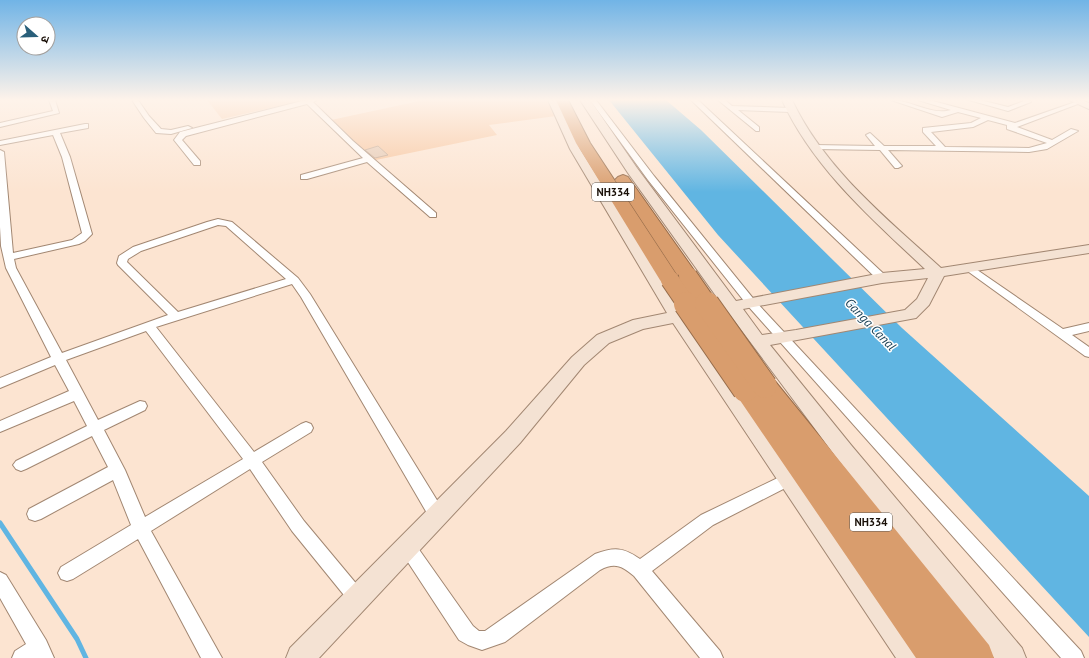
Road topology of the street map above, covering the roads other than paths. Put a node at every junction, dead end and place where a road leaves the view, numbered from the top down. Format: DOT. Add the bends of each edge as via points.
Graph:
graph roads {
  1 [pos="62,131"];
  2 [pos="159,131"];
  3 [pos="177,131"];
  4 [pos="197,131"];
  5 [pos="341,131"];
  6 [pos="567,131"];
  7 [pos="577,131"];
  8 [pos="593,131"];
  9 [pos="605,131"];
  10 [pos="616,131"];
  11 [pos="726,131"];
  12 [pos="803,131"];
  13 [pos="927,131"];
  14 [pos="1020,131"];
  15 [pos="1074,131"];
  16 [pos="56,132"];
  17 [pos="870,135"];
  18 [pos="1052,142"];
  19 [pos="0,143"];
  20 [pos="814,147"];
  21 [pos="880,148"];
  22 [pos="942,148"];
  23 [pos="368,159"];
  24 [pos="1,161"];
  25 [pos="197,163"];
  26 [pos="898,166"];
  27 [pos="304,177"];
  28 [pos="433,215"];
  29 [pos="1089,249"];
  30 [pos="6,265"];
  31 [pos="970,268"];
  32 [pos="938,273"];
  33 [pos="679,278"];
  34 [pos="882,278"];
  35 [pos="294,280"];
  36 [pos="750,304"];
  37 [pos="176,316"];
  38 [pos="677,317"];
  39 [pos="149,326"];
  40 [pos="1089,327"];
  41 [pos="1062,333"];
  42 [pos="789,337"];
  43 [pos="758,342"];
  44 [pos="1089,352"];
  45 [pos="58,359"];
  46 [pos="0,383"];
  47 [pos="755,388"];
  48 [pos="76,394"];
  49 [pos="140,406"];
  50 [pos="0,427"];
  51 [pos="306,428"];
  52 [pos="94,429"];
  53 [pos="253,461"];
  54 [pos="21,465"];
  55 [pos="117,470"];
  56 [pos="788,479"];
  57 [pos="35,514"];
  58 [pos="437,515"];
  59 [pos="141,528"];
  60 [pos="407,547"];
  61 [pos="640,570"];
  62 [pos="67,573"];
  63 [pos="0,581"];
  64 [pos="358,599"];
  65 [pos="42,652"];
  66 [pos="22,658"];
  67 [pos="212,658"];
  68 [pos="300,658"];
  69 [pos="713,658"];
  70 [pos="912,658"];
  71 [pos="938,658"];
  72 [pos="976,658"];
  73 [pos="1012,658"];
  74 [pos="1074,658"];
  1 -- 16 [label="street"];
  2 -- 3 [label="street"];
  4 -- 25 [label="street" via="179,137 178,140"];
  5 -- 23 [label="street"];
  6 -- 38 [label="street" via="575,149"];
  7 -- 33 [label="highway, NH334" via="583,143"];
  8 -- 33 [label="highway, NH334"];
  9 -- 36 [label="street"];
  10 -- 36 [label="street"];
  11 -- 34 [label="street"];
  12 -- 20 [label="street"];
  13 -- 22 [label="street"];
  14 -- 18 [label="street"];
  15 -- 18 [label="street"];
  16 -- 19 [label="street"];
  16 -- 30 [label="street" via="66,157 87,234 82,239"];
  17 -- 21 [label="street"];
  18 -- 22 [label="street" via="1039,149 1029,150"];
  20 -- 21 [label="street"];
  20 -- 32 [label="street" via="838,177"];
  21 -- 22 [label="street"];
  21 -- 26 [label="street"];
  23 -- 27 [label="street"];
  23 -- 28 [label="street"];
  24 -- 30 [label="street"];
  29 -- 31 [label="street"];
  30 -- 45 [label="street"];
  31 -- 32 [label="street"];
  31 -- 41 [label="street"];
  32 -- 34 [label="street"];
  32 -- 42 [label="street" via="920,308 902,317"];
  33 -- 47 [label="highway, NH334, bridge"];
  34 -- 36 [label="street"];
  35 -- 37 [label="street"];
  35 -- 37 [label="street" via="224,222 210,224 129,253 123,258 122,263"];
  35 -- 58 [label="street" via="321,319"];
  36 -- 38 [label="street"];
  36 -- 42 [label="street"];
  36 -- 43 [label="street"];
  37 -- 39 [label="street"];
  38 -- 56 [label="street"];
  38 -- 58 [label="street" via="639,324 603,339 578,360 513,437"];
  39 -- 45 [label="street"];
  39 -- 53 [label="street"];
  40 -- 41 [label="street"];
  41 -- 44 [label="street"];
  42 -- 43 [label="street"];
  42 -- 74 [label="street"];
  43 -- 73 [label="street"];
  45 -- 46 [label="street"];
  45 -- 48 [label="street"];
  47 -- 71 [label="highway, NH334"];
  47 -- 72 [label="highway, NH334"];
  48 -- 50 [label="street"];
  48 -- 52 [label="street"];
  49 -- 52 [label="street"];
  51 -- 53 [label="street"];
  52 -- 54 [label="street"];
  52 -- 55 [label="street"];
  53 -- 59 [label="street"];
  53 -- 64 [label="street" via="298,526"];
  55 -- 57 [label="street"];
  55 -- 59 [label="street"];
  56 -- 61 [label="street" via="707,520"];
  56 -- 70 [label="street"];
  58 -- 60 [label="street"];
  59 -- 62 [label="street"];
  59 -- 67 [label="street"];
  60 -- 61 [label="street" via="466,633 481,641 498,635 605,557 617,556"];
  60 -- 64 [label="street"];
  61 -- 69 [label="street"];
  63 -- 65 [label="street"];
  64 -- 68 [label="street"];
  65 -- 66 [label="street"];
}
